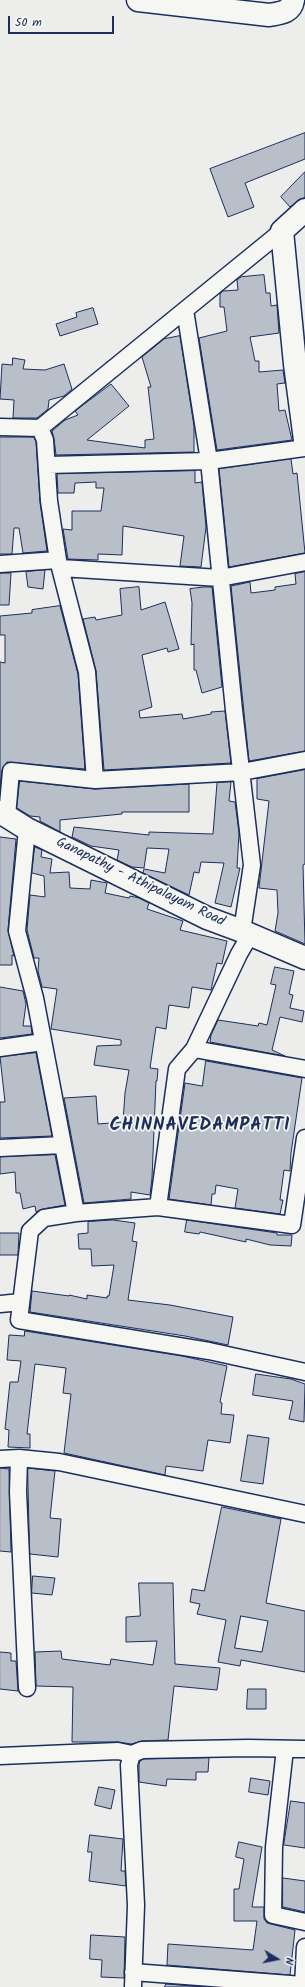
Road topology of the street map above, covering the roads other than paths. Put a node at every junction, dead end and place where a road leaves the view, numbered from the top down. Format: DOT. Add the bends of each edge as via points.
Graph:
graph roads {
  1 [pos="138,0"];
  2 [pos="297,6"];
  3 [pos="305,210"];
  4 [pos="282,231"];
  5 [pos="185,310"];
  6 [pos="300,363"];
  7 [pos="0,428"];
  8 [pos="40,428"];
  9 [pos="305,440"];
  10 [pos="305,448"];
  11 [pos="209,461"];
  12 [pos="48,465"];
  13 [pos="305,562"];
  14 [pos="0,564"];
  15 [pos="59,564"];
  16 [pos="220,578"];
  17 [pos="305,760"];
  18 [pos="242,772"];
  19 [pos="96,780"];
  20 [pos="4,814"];
  21 [pos="27,829"];
  22 [pos="246,933"];
  23 [pos="305,958"];
  24 [pos="43,1042"];
  25 [pos="0,1048"];
  26 [pos="194,1049"];
  27 [pos="305,1069"];
  28 [pos="305,1138"];
  29 [pos="63,1145"];
  30 [pos="0,1148"];
  31 [pos="158,1207"];
  32 [pos="76,1213"];
  33 [pos="298,1227"];
  34 [pos="22,1302"];
  35 [pos="0,1304"];
  36 [pos="305,1372"];
  37 [pos="19,1458"];
  38 [pos="0,1459"];
  39 [pos="305,1514"];
  40 [pos="27,1688"];
  41 [pos="285,1748"];
  42 [pos="305,1749"];
  43 [pos="132,1754"];
  44 [pos="0,1756"];
  45 [pos="305,1922"];
  46 [pos="305,1947"];
  47 [pos="133,1979"];
  48 [pos="303,1986"];
  1 -- 2 [label="street" via="269,15 288,11"];
  3 -- 4 [label="street"];
  4 -- 5 [label="street"];
  4 -- 6 [label="street"];
  5 -- 8 [label="street"];
  5 -- 11 [label="street"];
  6 -- 9 [label="street"];
  7 -- 8 [label="street"];
  8 -- 12 [label="street" via="45,440"];
  10 -- 11 [label="street"];
  11 -- 12 [label="street"];
  11 -- 16 [label="street"];
  12 -- 15 [label="street" via="49,501"];
  13 -- 16 [label="street"];
  14 -- 15 [label="street"];
  15 -- 16 [label="street"];
  15 -- 19 [label="street" via="87,672"];
  16 -- 18 [label="street"];
  17 -- 18 [label="street"];
  18 -- 19 [label="street"];
  18 -- 22 [label="street" via="252,865"];
  19 -- 20 [label="street" via="11,771"];
  20 -- 21 [label="street, Ganapathy - Athipalayam Road"];
  21 -- 22 [label="street, Ganapathy - Athipalayam Road" via="207,918"];
  21 -- 24 [label="street" via="17,931 35,998"];
  22 -- 23 [label="street, Ganapathy - Athipalayam Road"];
  22 -- 26 [label="street"];
  24 -- 25 [label="street"];
  24 -- 29 [label="street"];
  26 -- 27 [label="street"];
  26 -- 31 [label="street" via="177,1069"];
  28 -- 33 [label="street"];
  29 -- 30 [label="street"];
  29 -- 32 [label="street"];
  31 -- 32 [label="street"];
  31 -- 33 [label="street"];
  32 -- 34 [label="street" via="44,1218 30,1231"];
  34 -- 35 [label="street"];
  34 -- 36 [label="street" via="19,1320 209,1351"];
  37 -- 38 [label="street"];
  37 -- 39 [label="street" via="59,1462"];
  37 -- 40 [label="street"];
  41 -- 42 [label="street"];
  41 -- 43 [label="street" via="142,1750"];
  41 -- 45 [label="street" via="274,1847 272,1915"];
  43 -- 44 [label="street" via="118,1751"];
  43 -- 47 [label="street" via="129,1765 136,1905"];
  46 -- 48 [label="street"];
  47 -- 48 [label="street"];
}
